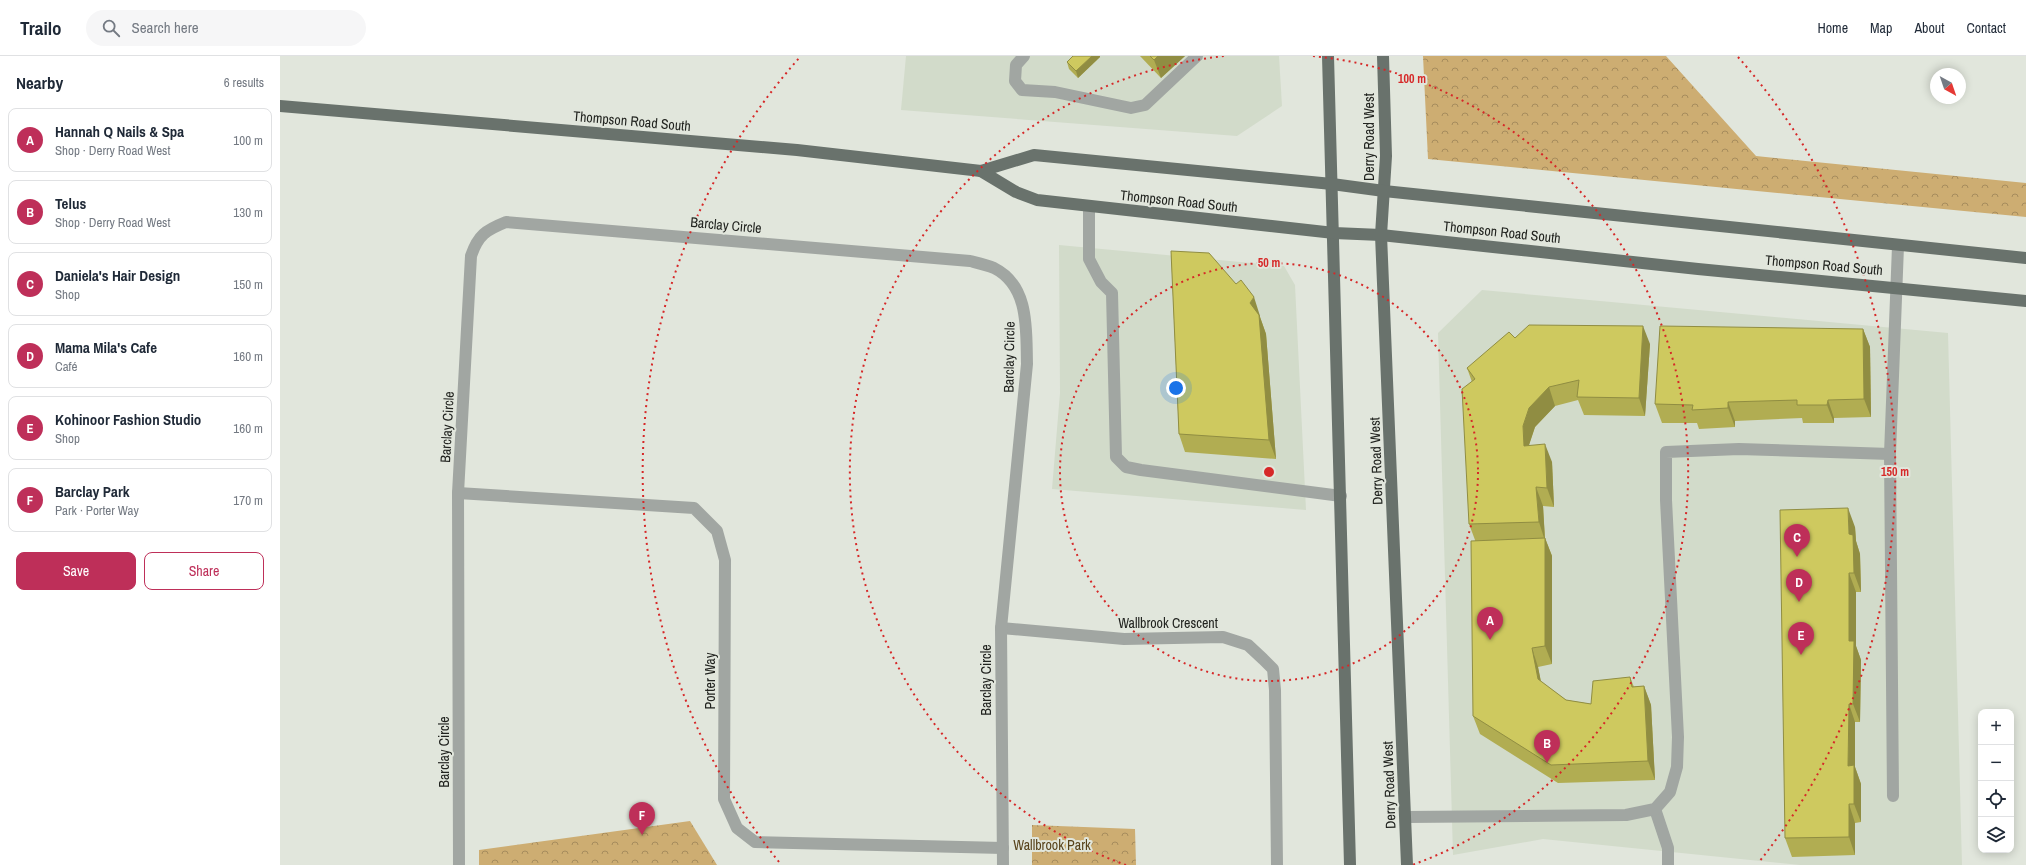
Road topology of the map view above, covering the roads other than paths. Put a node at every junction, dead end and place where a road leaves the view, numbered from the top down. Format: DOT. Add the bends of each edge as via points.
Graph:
graph roads {
  1 [pos="1024,56"];
  2 [pos="1197,56"];
  3 [pos="1328,56"];
  4 [pos="1383,56"];
  5 [pos="280,106"];
  6 [pos="981,171"];
  7 [pos="1332,184"];
  8 [pos="1384,191"];
  9 [pos="1090,206"];
  10 [pos="1334,233"];
  11 [pos="1381,235"];
  12 [pos="1898,246"];
  13 [pos="2026,258"];
  14 [pos="1898,287"];
  15 [pos="2026,301"];
  16 [pos="1890,454"];
  17 [pos="458,493"];
  18 [pos="1341,496"];
  19 [pos="1001,628"];
  20 [pos="1893,796"];
  21 [pos="1655,809"];
  22 [pos="1406,817"];
  23 [pos="1003,848"];
  24 [pos="459,865"];
  25 [pos="1003,865"];
  26 [pos="1277,865"];
  27 [pos="1350,865"];
  28 [pos="1407,865"];
  29 [pos="1668,865"];
  1 -- 2 [label="street" via="1016,65 1015,81 1022,90 1055,92 1131,108 1145,105"];
  3 -- 7 [label="main road"];
  4 -- 8 [label="main road, Derry Road West" via="1386,156"];
  5 -- 6 [label="main road, Thompson Road South" via="797,150"];
  6 -- 7 [label="main road, Thompson Road South" via="1034,155"];
  6 -- 9 [label="main road, Thompson Road South" via="1016,192 1037,200"];
  7 -- 8 [label="main road, Thompson Road South"];
  7 -- 10 [label="main road"];
  8 -- 11 [label="main road, Derry Road West"];
  8 -- 12 [label="main road, Thompson Road South"];
  9 -- 10 [label="main road, Thompson Road South"];
  9 -- 18 [label="street" via="1089,259 1101,282 1112,293 1116,457 1126,467 1141,470"];
  10 -- 11 [label="main road, Thompson Road South"];
  10 -- 18 [label="main road"];
  11 -- 14 [label="main road, Thompson Road South" via="1698,269"];
  11 -- 22 [label="main road, Derry Road West"];
  12 -- 13 [label="main road, Thompson Road South"];
  12 -- 14 [label="street"];
  14 -- 15 [label="main road, Thompson Road South"];
  14 -- 16 [label="street"];
  16 -- 20 [label="street"];
  16 -- 21 [label="street" via="1739,449 1666,452 1666,500 1678,737 1677,767 1670,792"];
  17 -- 19 [label="street, Barclay Circle" via="471,256 475,243 487,230 506,222 534,223 970,261 994,268 1009,278 1020,296 1026,325 1027,364"];
  17 -- 23 [label="street, Porter Way" via="694,508 717,531 725,560 724,799 737,828 755,842"];
  17 -- 24 [label="street, Barclay Circle"];
  18 -- 27 [label="main road"];
  19 -- 23 [label="street, Barclay Circle"];
  19 -- 26 [label="street, Wallbrook Crescent" via="1124,639 1223,637 1248,645 1272,668 1275,690"];
  21 -- 22 [label="street" via="1626,815"];
  21 -- 29 [label="street" via="1668,848"];
  22 -- 28 [label="main road, Derry Road West"];
  23 -- 25 [label="street, Barclay Circle"];
}
